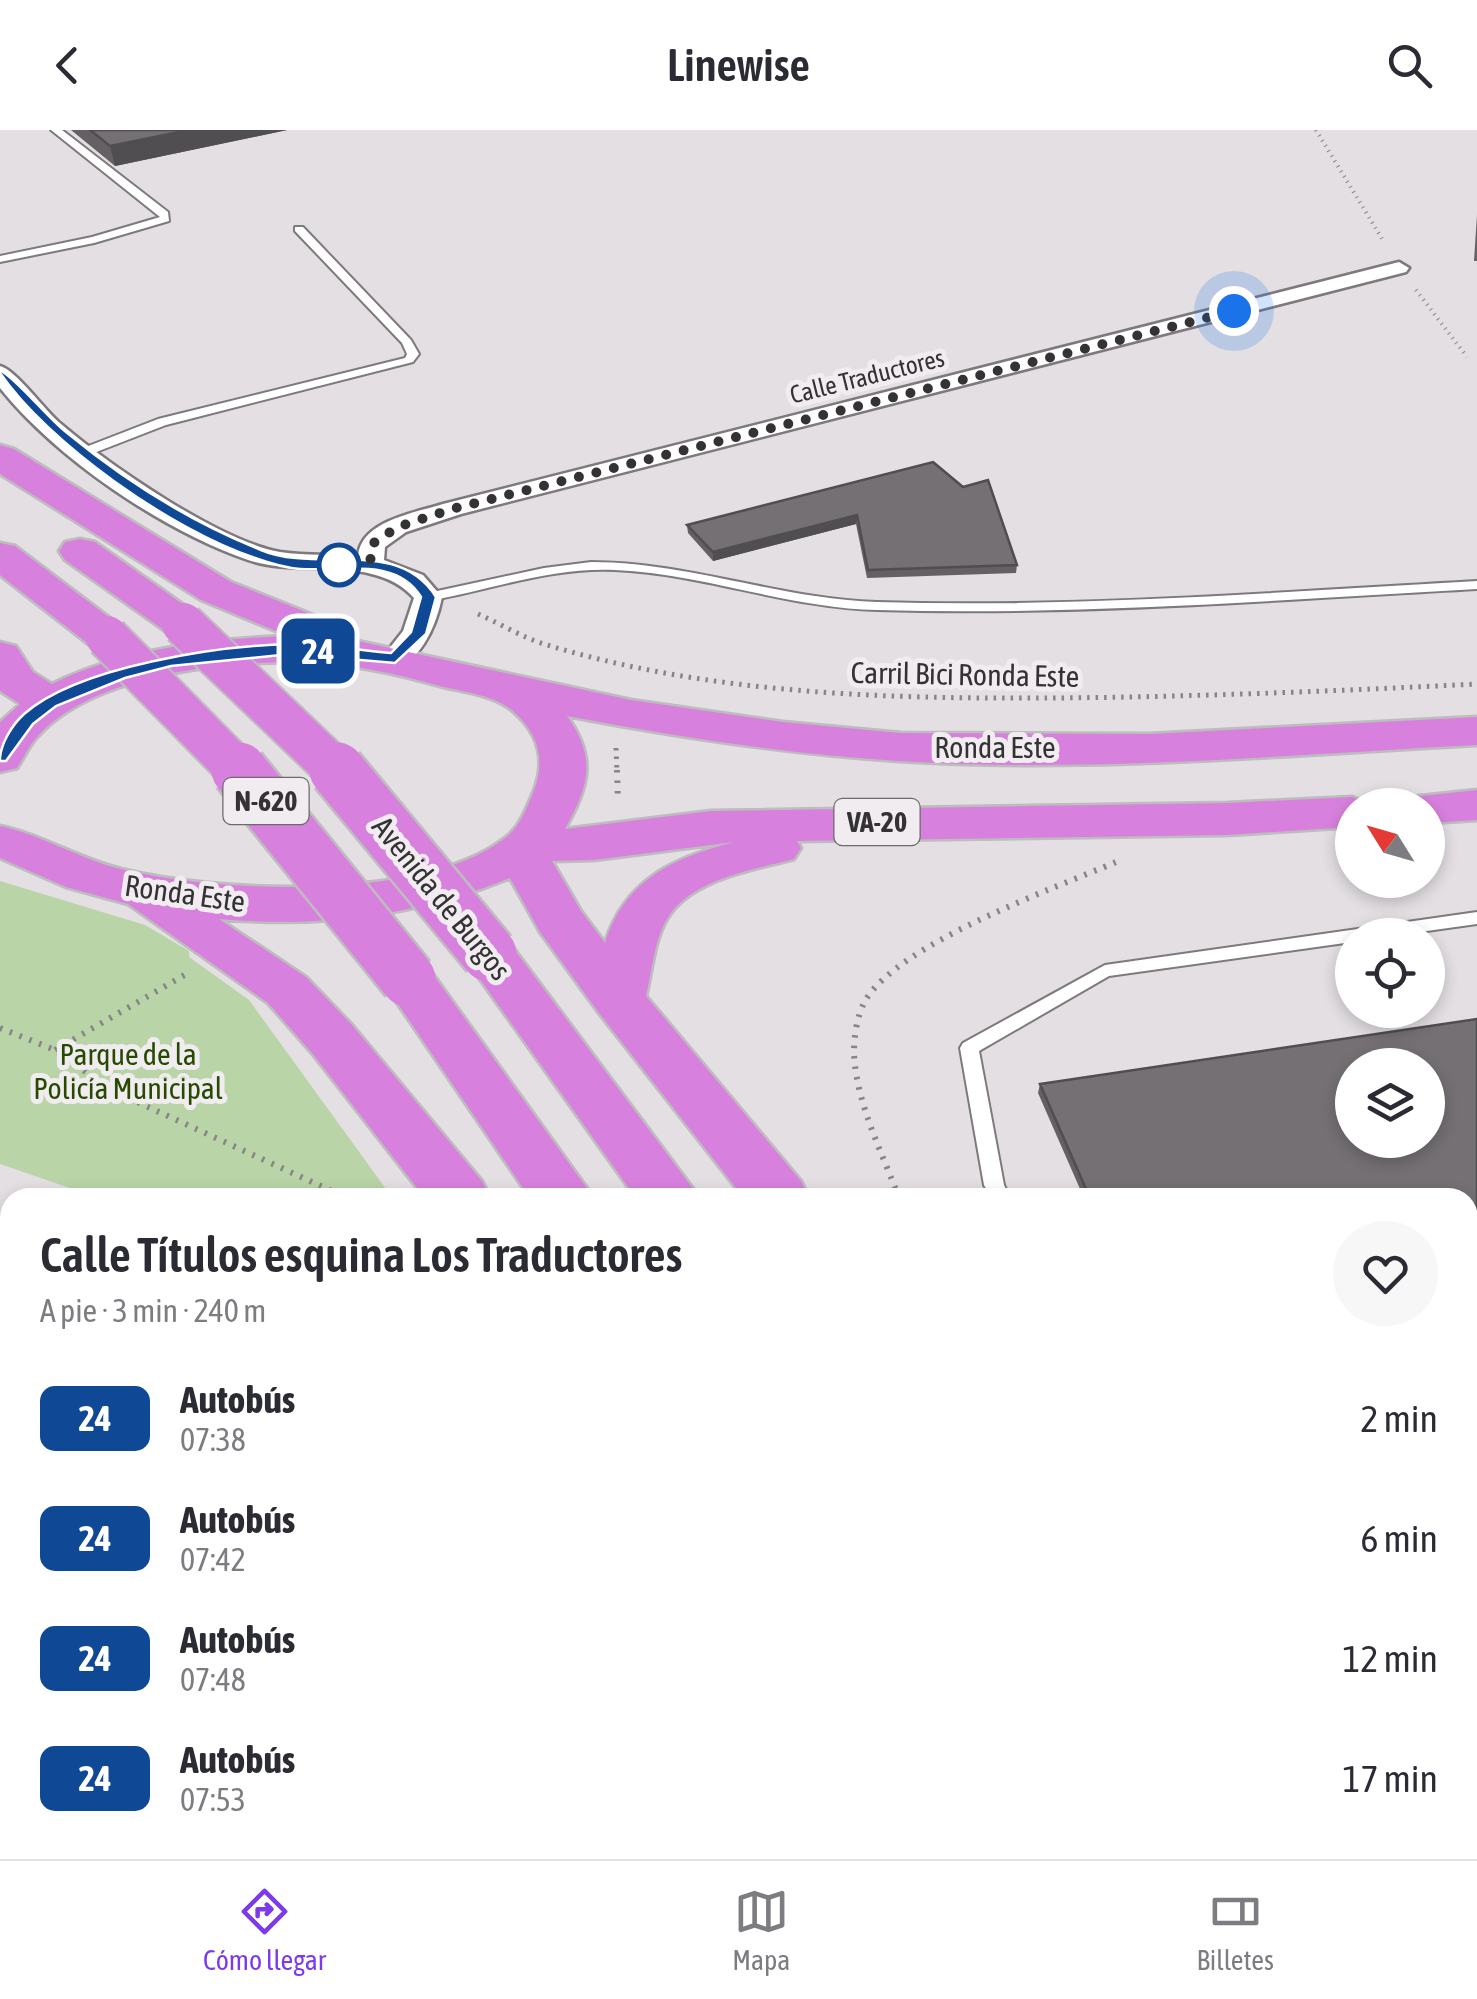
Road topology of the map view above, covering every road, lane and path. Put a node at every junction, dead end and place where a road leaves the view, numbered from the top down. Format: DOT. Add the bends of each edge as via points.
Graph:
graph roads {
  1 [pos="56,130"];
  2 [pos="299,229"];
  3 [pos="0,258"];
  4 [pos="1399,268"];
  5 [pos="0,374"];
  6 [pos="82,452"];
  7 [pos="0,458"];
  8 [pos="0,497"];
  9 [pos="0,556"];
  10 [pos="370,564"];
  11 [pos="1477,586"];
  12 [pos="428,597"];
  13 [pos="465,609"];
  14 [pos="0,655"];
  15 [pos="386,656"];
  16 [pos="1477,684"];
  17 [pos="516,691"];
  18 [pos="26,715"];
  19 [pos="1477,731"];
  20 [pos="0,758"];
  21 [pos="1477,805"];
  22 [pos="1445,807"];
  23 [pos="1335,813"];
  24 [pos="1174,819"];
  25 [pos="882,822"];
  26 [pos="6,836"];
  27 [pos="522,850"];
  28 [pos="138,890"];
  29 [pos="1477,918"];
  30 [pos="1445,922"];
  31 [pos="1335,938"];
  32 [pos="174,982"];
  33 [pos="618,999"];
  34 [pos="0,1028"];
  35 [pos="55,1050"];
  36 [pos="325,1188"];
  37 [pos="452,1188"];
  38 [pos="557,1188"];
  39 [pos="663,1188"];
  40 [pos="771,1188"];
  41 [pos="896,1188"];
  42 [pos="996,1188"];
  1 -- 3 [label="lane" via="165,219"];
  2 -- 6 [label="lane" via="406,342 409,360 162,422"];
  4 -- 10 [label="street, Calle Traductores" via="452,509 398,527 372,544"];
  5 -- 6 [label="street"];
  6 -- 10 [label="street" via="190,521 258,554 297,565"];
  7 -- 15 [label="highway" via="216,591"];
  8 -- 39 [label="highway, Avenida de Burgos / N-620, bridge" via="183,624 333,766 489,954"];
  9 -- 38 [label="highway, N-620, bridge" via="107,637 179,703 264,799 329,873"];
  10 -- 12 [label="street" via="403,572"];
  11 -- 12 [label="lane" via="1196,602 873,606 807,602 616,566 564,568"];
  12 -- 15 [label="street" via="418,634"];
  13 -- 16 [label="path, Carril Bici Ronda Este" via="543,644 688,676 818,694 1190,696"];
  14 -- 18 [label="highway"];
  15 -- 17 [label="highway, Ronda Este"];
  15 -- 18 [label="highway, Ronda Este" via="291,649 170,662 102,681"];
  17 -- 19 [label="highway, Ronda Este" via="696,724 907,746 1168,745"];
  17 -- 27 [label="highway, Ronda Este" via="548,718 562,744 564,776 551,810"];
  18 -- 20 [label="highway"];
  21 -- 22 [label="highway"];
  23 -- 24 [label="highway, Ronda Este / VA-20"];
  24 -- 25 [label="highway, Ronda Este / VA-20"];
  24 -- 41 [label="path" via="1148,847 936,944 866,1000 854,1038 860,1085"];
  25 -- 27 [label="highway, Ronda Este / VA-20" via="711,827"];
  25 -- 33 [label="highway" via="710,864 670,885 642,915"];
  26 -- 28 [label="highway, Ronda Este / VA-20" via="85,876"];
  27 -- 28 [label="highway, Ronda Este / VA-20" via="463,880 383,900 241,905"];
  27 -- 33 [label="highway" via="559,920"];
  28 -- 37 [label="highway" via="286,990"];
  29 -- 30 [label="lane"];
  31 -- 42 [label="lane" via="1106,971 969,1048"];
  32 -- 35 [label="path"];
  33 -- 40 [label="highway"];
  34 -- 35 [label="path"];
  35 -- 36 [label="path" via="111,1090"];
}
